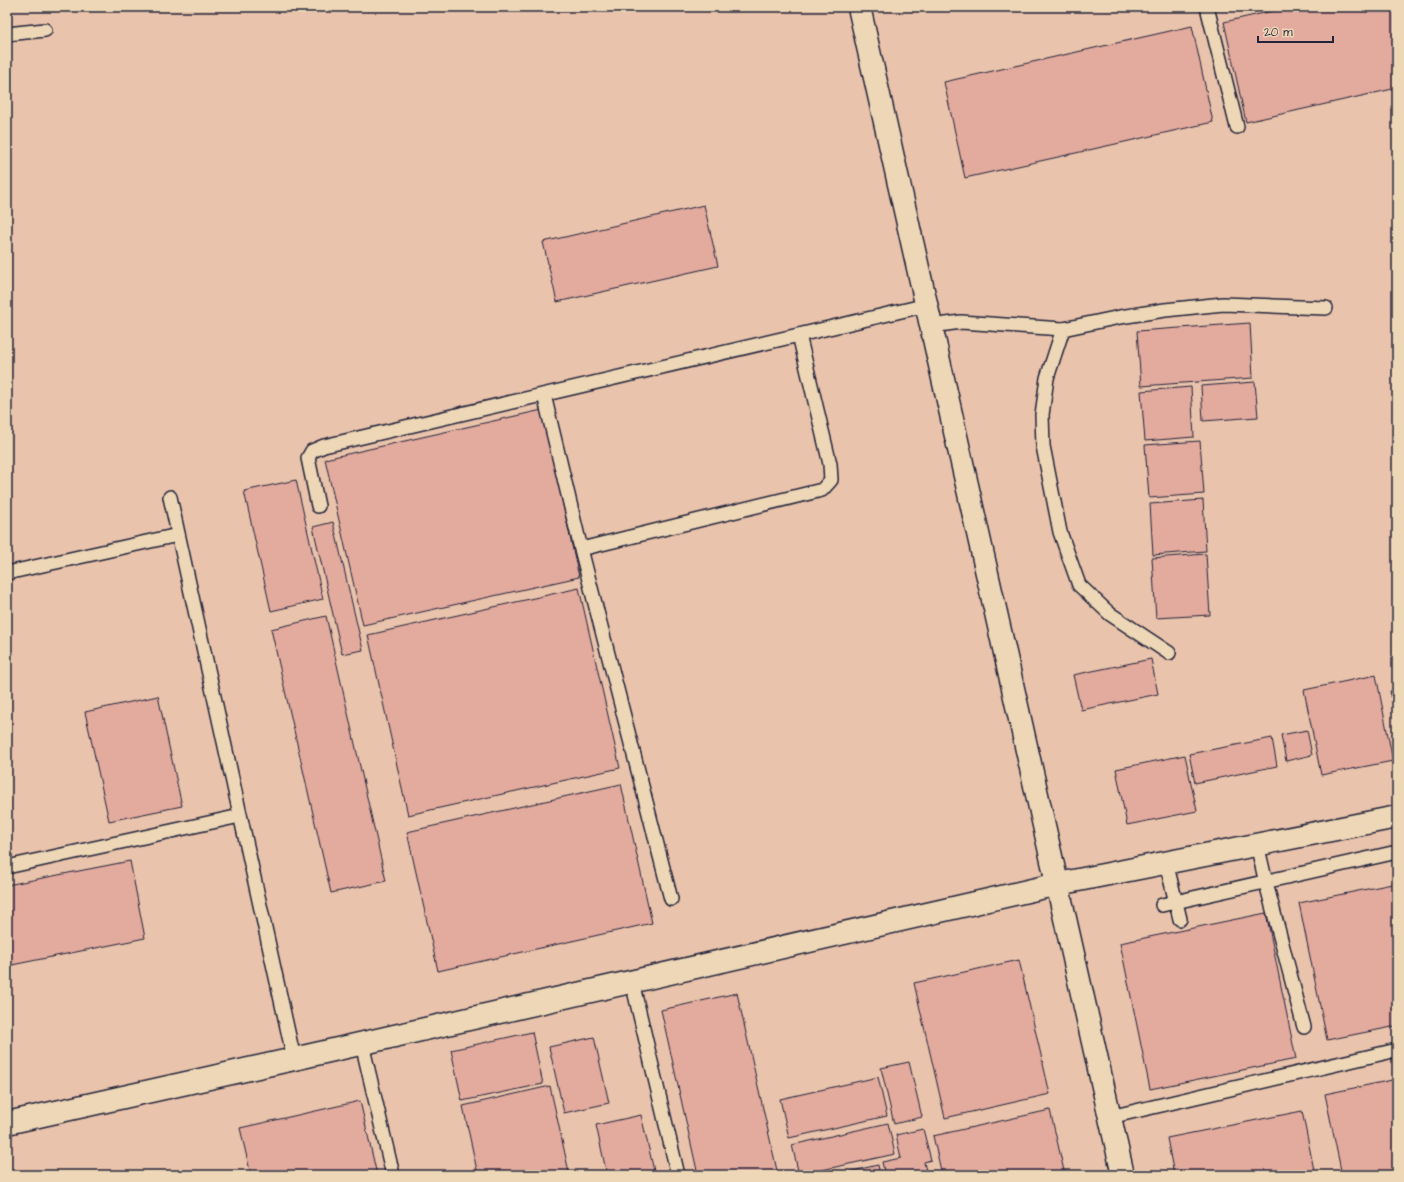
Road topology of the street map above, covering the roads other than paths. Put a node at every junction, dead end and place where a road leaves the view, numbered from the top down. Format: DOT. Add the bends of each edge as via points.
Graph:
graph roads {
  1 [pos="859,7"];
  2 [pos="1207,7"];
  3 [pos="45,30"];
  4 [pos="7,34"];
  5 [pos="1236,127"];
  6 [pos="927,305"];
  7 [pos="1326,308"];
  8 [pos="932,326"];
  9 [pos="1063,329"];
  10 [pos="799,335"];
  11 [pos="544,395"];
  12 [pos="170,497"];
  13 [pos="318,506"];
  14 [pos="178,535"];
  15 [pos="581,549"];
  16 [pos="7,573"];
  17 [pos="1169,653"];
  18 [pos="240,816"];
  19 [pos="1397,817"];
  20 [pos="1258,844"];
  21 [pos="1397,852"];
  22 [pos="1166,862"];
  23 [pos="7,867"];
  24 [pos="1266,883"];
  25 [pos="1058,884"];
  26 [pos="671,899"];
  27 [pos="1176,902"];
  28 [pos="1162,905"];
  29 [pos="1180,919"];
  30 [pos="632,982"];
  31 [pos="1304,1026"];
  32 [pos="362,1044"];
  33 [pos="1397,1050"];
  34 [pos="294,1060"];
  35 [pos="1110,1117"];
  36 [pos="7,1122"];
  37 [pos="393,1175"];
  38 [pos="678,1175"];
  39 [pos="1123,1175"];
  1 -- 6 [label="street"];
  2 -- 5 [label="lane"];
  3 -- 4 [label="lane"];
  6 -- 8 [label="street"];
  6 -- 10 [label="lane"];
  7 -- 9 [label="lane" via="1223,304 1120,317"];
  8 -- 9 [label="lane" via="961,322"];
  8 -- 25 [label="street"];
  9 -- 17 [label="lane" via="1047,378 1042,415 1043,446 1060,532 1079,585 1110,614"];
  10 -- 11 [label="lane"];
  10 -- 15 [label="lane" via="830,464 831,480 822,490"];
  11 -- 13 [label="lane" via="324,446 312,451 308,458"];
  11 -- 15 [label="lane"];
  12 -- 14 [label="lane"];
  14 -- 16 [label="lane"];
  14 -- 18 [label="lane"];
  15 -- 26 [label="lane"];
  18 -- 23 [label="lane"];
  18 -- 34 [label="lane"];
  19 -- 20 [label="street"];
  20 -- 22 [label="street"];
  20 -- 24 [label="lane"];
  21 -- 24 [label="lane"];
  22 -- 25 [label="street"];
  22 -- 27 [label="lane"];
  24 -- 27 [label="lane"];
  24 -- 31 [label="lane"];
  25 -- 30 [label="street"];
  25 -- 35 [label="street"];
  27 -- 28 [label="lane"];
  27 -- 29 [label="lane"];
  30 -- 32 [label="street"];
  30 -- 38 [label="lane"];
  32 -- 34 [label="street"];
  32 -- 37 [label="lane"];
  33 -- 35 [label="lane"];
  34 -- 36 [label="street"];
  35 -- 39 [label="street"];
}
